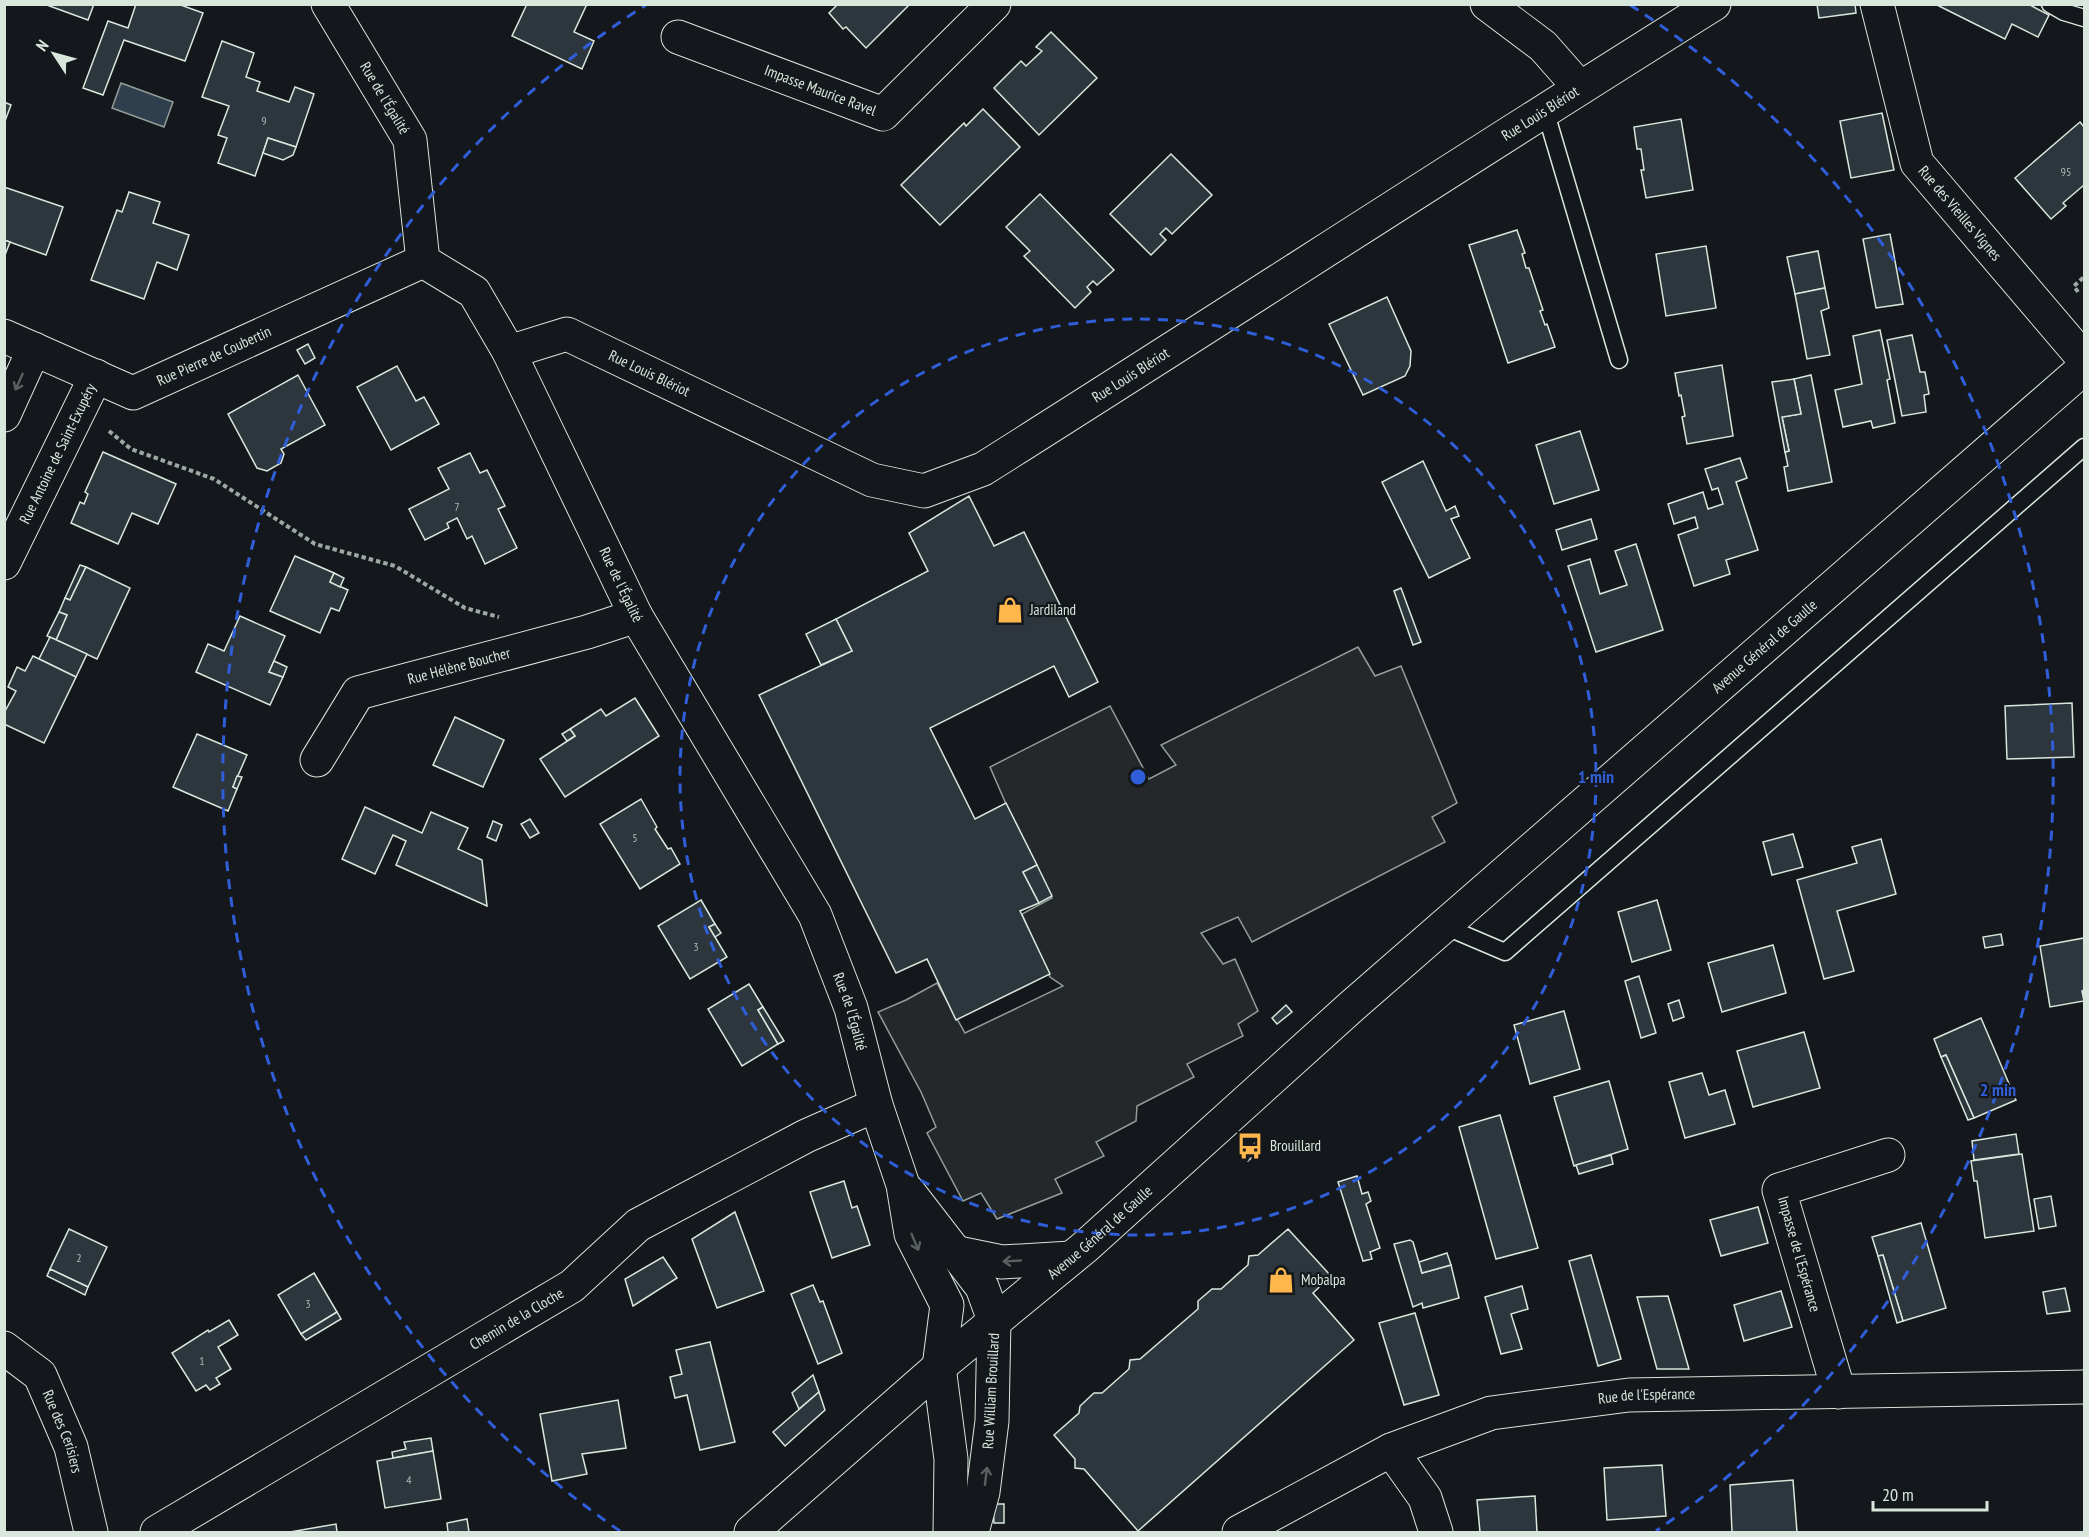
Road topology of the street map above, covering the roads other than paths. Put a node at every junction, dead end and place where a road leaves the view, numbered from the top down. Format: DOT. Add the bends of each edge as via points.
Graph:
graph roads {
  1 [pos="328,4"];
  2 [pos="994,4"];
  3 [pos="1487,4"];
  4 [pos="1714,4"];
  5 [pos="1877,4"];
  6 [pos="2050,4"];
  7 [pos="2085,18"];
  8 [pos="678,37"];
  9 [pos="1580,88"];
  10 [pos="1545,110"];
  11 [pos="423,261"];
  12 [pos="4,336"];
  13 [pos="34,349"];
  14 [pos="509,352"];
  15 [pos="2085,359"];
  16 [pos="1619,360"];
  17 [pos="2085,368"];
  18 [pos="96,376"];
  19 [pos="4,415"];
  20 [pos="2085,447"];
  21 [pos="4,563"];
  22 [pos="636,616"];
  23 [pos="317,760"];
  24 [pos="1444,926"];
  25 [pos="876,1105"];
  26 [pos="1888,1155"];
  27 [pos="903,1185"];
  28 [pos="953,1252"];
  29 [pos="1071,1258"];
  30 [pos="994,1320"];
  31 [pos="4,1348"];
  32 [pos="939,1367"];
  33 [pos="2085,1387"];
  34 [pos="1839,1392"];
  35 [pos="1391,1450"];
  36 [pos="91,1533"];
  37 [pos="157,1533"];
  38 [pos="751,1533"];
  39 [pos="950,1533"];
  40 [pos="972,1533"];
  41 [pos="1239,1533"];
  42 [pos="1436,1533"];
  1 -- 11 [label="street, Rue de l'Égalité" via="410,140"];
  2 -- 8 [label="street, Impasse Maurice Ravel" via="883,114"];
  3 -- 9 [label="street" via="1543,46"];
  4 -- 9 [label="street, Rue Louis Blériot"];
  5 -- 15 [label="street, Rue des Vieilles Vignes" via="1917,163"];
  6 -- 7 [label="lane"];
  9 -- 10 [label="street, Rue Louis Blériot"];
  10 -- 14 [label="street, Rue Louis Blériot" via="983,469 924,491 872,480 567,334"];
  10 -- 16 [label="lane"];
  11 -- 14 [label="street, Rue de l'Égalité" via="474,292"];
  11 -- 18 [label="street, Rue Pierre de Coubertin" via="133,393"];
  12 -- 13 [label="street, Rue Pierre de Coubertin"];
  13 -- 18 [label="street, Rue Pierre de Coubertin"];
  13 -- 19 [label="street, one-way"];
  14 -- 22 [label="street, Rue de l'Égalité"];
  17 -- 24 [label="street, Avenue Général de Gaulle"];
  18 -- 21 [label="street, Rue Antoine de Saint-Exupéry"];
  20 -- 24 [label="lane" via="1505,952"];
  22 -- 23 [label="street, Rue Hélène Boucher" via="358,693"];
  22 -- 25 [label="street, Rue de l'Égalité" via="815,915 851,1008"];
  24 -- 29 [label="street, Avenue Général de Gaulle"];
  25 -- 27 [label="street, Rue de l'Égalité"];
  25 -- 37 [label="street, Chemin de la Cloche" via="806,1136 638,1226 572,1286"];
  26 -- 34 [label="street, Impasse de l'Espérance" via="1779,1190"];
  27 -- 28 [label="street, Rue de l'Égalité"];
  27 -- 32 [label="street, Rue de l'Égalité, one-way" via="911,1234 947,1305"];
  29 -- 28 [label="street, one-way" via="1002,1262"];
  28 -- 30 [label="street, Rue de l'Égalité" via="982,1287"];
  29 -- 30 [label="street, Avenue Général de Gaulle"];
  30 -- 32 [label="street, Avenue Général de Gaulle"];
  40 -- 30 [label="street, Rue William Brouillard, one-way" via="983,1492 992,1421"];
  31 -- 36 [label="street, Rue des Cerisiers" via="40,1376 71,1447"];
  32 -- 38 [label="street, Avenue Général de Gaulle"];
  32 -- 39 [label="street" via="951,1459"];
  33 -- 34 [label="street, Rue de l'Espérance"];
  34 -- 35 [label="street, Rue de l'Espérance" via="1629,1395 1491,1413"];
  35 -- 41 [label="street, Rue de l'Espérance"];
  35 -- 42 [label="street" via="1425,1498"];
}
